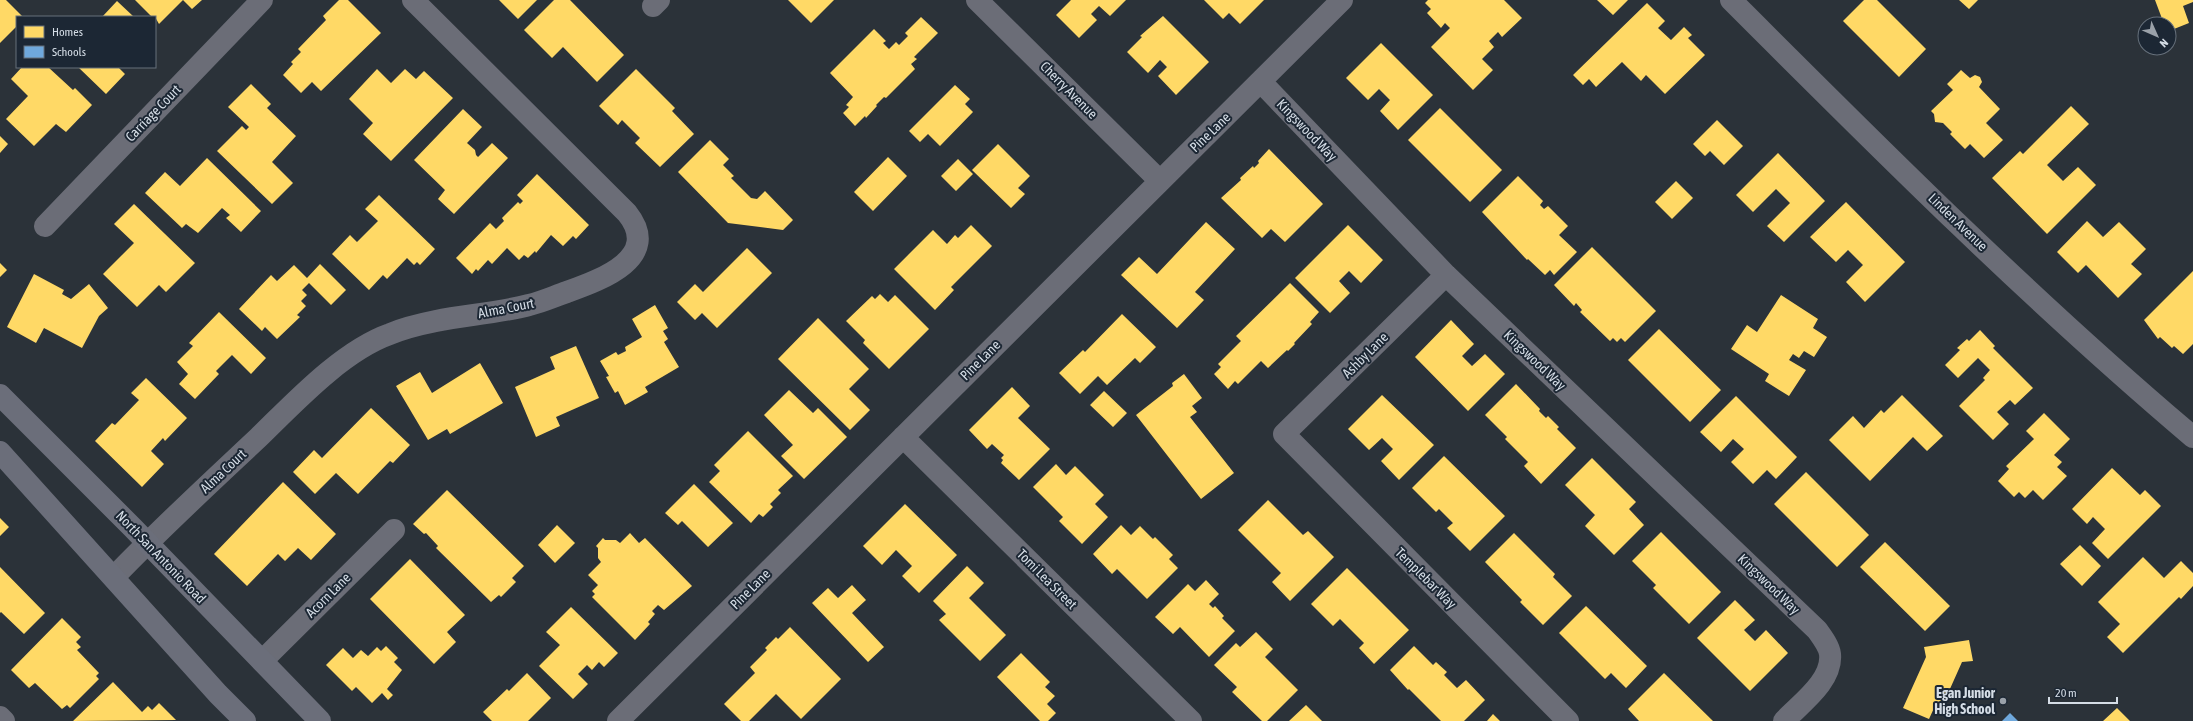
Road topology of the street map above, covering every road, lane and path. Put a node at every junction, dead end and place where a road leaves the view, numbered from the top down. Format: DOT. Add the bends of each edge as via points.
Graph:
graph roads {
  1 [pos="262,0"];
  2 [pos="413,0"];
  3 [pos="977,0"];
  4 [pos="1342,0"];
  5 [pos="1731,0"];
  6 [pos="1261,82"];
  7 [pos="1160,181"];
  8 [pos="45,226"];
  9 [pos="1446,275"];
  10 [pos="0,395"];
  11 [pos="1284,434"];
  12 [pos="903,437"];
  13 [pos="2193,437"];
  14 [pos="0,452"];
  15 [pos="394,530"];
  16 [pos="147,542"];
  17 [pos="114,577"];
  18 [pos="262,661"];
  19 [pos="0,716"];
  20 [pos="4,721"];
  21 [pos="245,721"];
  22 [pos="320,721"];
  23 [pos="618,721"];
  24 [pos="1191,721"];
  25 [pos="1568,721"];
  26 [pos="1784,721"];
  1 -- 8 [label="street, Carriage Court"];
  2 -- 16 [label="street, Alma Court" via="627,213 636,224 636,248 617,271 601,280 529,305 434,321 389,334 355,352 316,382"];
  3 -- 7 [label="street, Cherry Avenue"];
  4 -- 6 [label="street, Pine Lane"];
  5 -- 13 [label="street, Linden Avenue" via="2120,376"];
  6 -- 7 [label="street, Pine Lane"];
  6 -- 9 [label="street, Kingswood Way"];
  7 -- 12 [label="street, Pine Lane"];
  9 -- 11 [label="street, Ashby Lane"];
  9 -- 26 [label="street, Kingswood Way" via="1817,630 1830,654 1829,667 1821,683"];
  10 -- 16 [label="main road, North San Antonio Road"];
  11 -- 25 [label="street, Templebar Way"];
  12 -- 23 [label="street, Pine Lane"];
  12 -- 24 [label="street, Tomi Lea Street"];
  14 -- 17 [label="main road"];
  15 -- 18 [label="street, Acorn Lane"];
  16 -- 17 [label="street, Alma Court"];
  16 -- 18 [label="main road, North San Antonio Road"];
  17 -- 21 [label="main road"];
  18 -- 22 [label="main road, North San Antonio Road"];
  19 -- 20 [label="street"];
}
